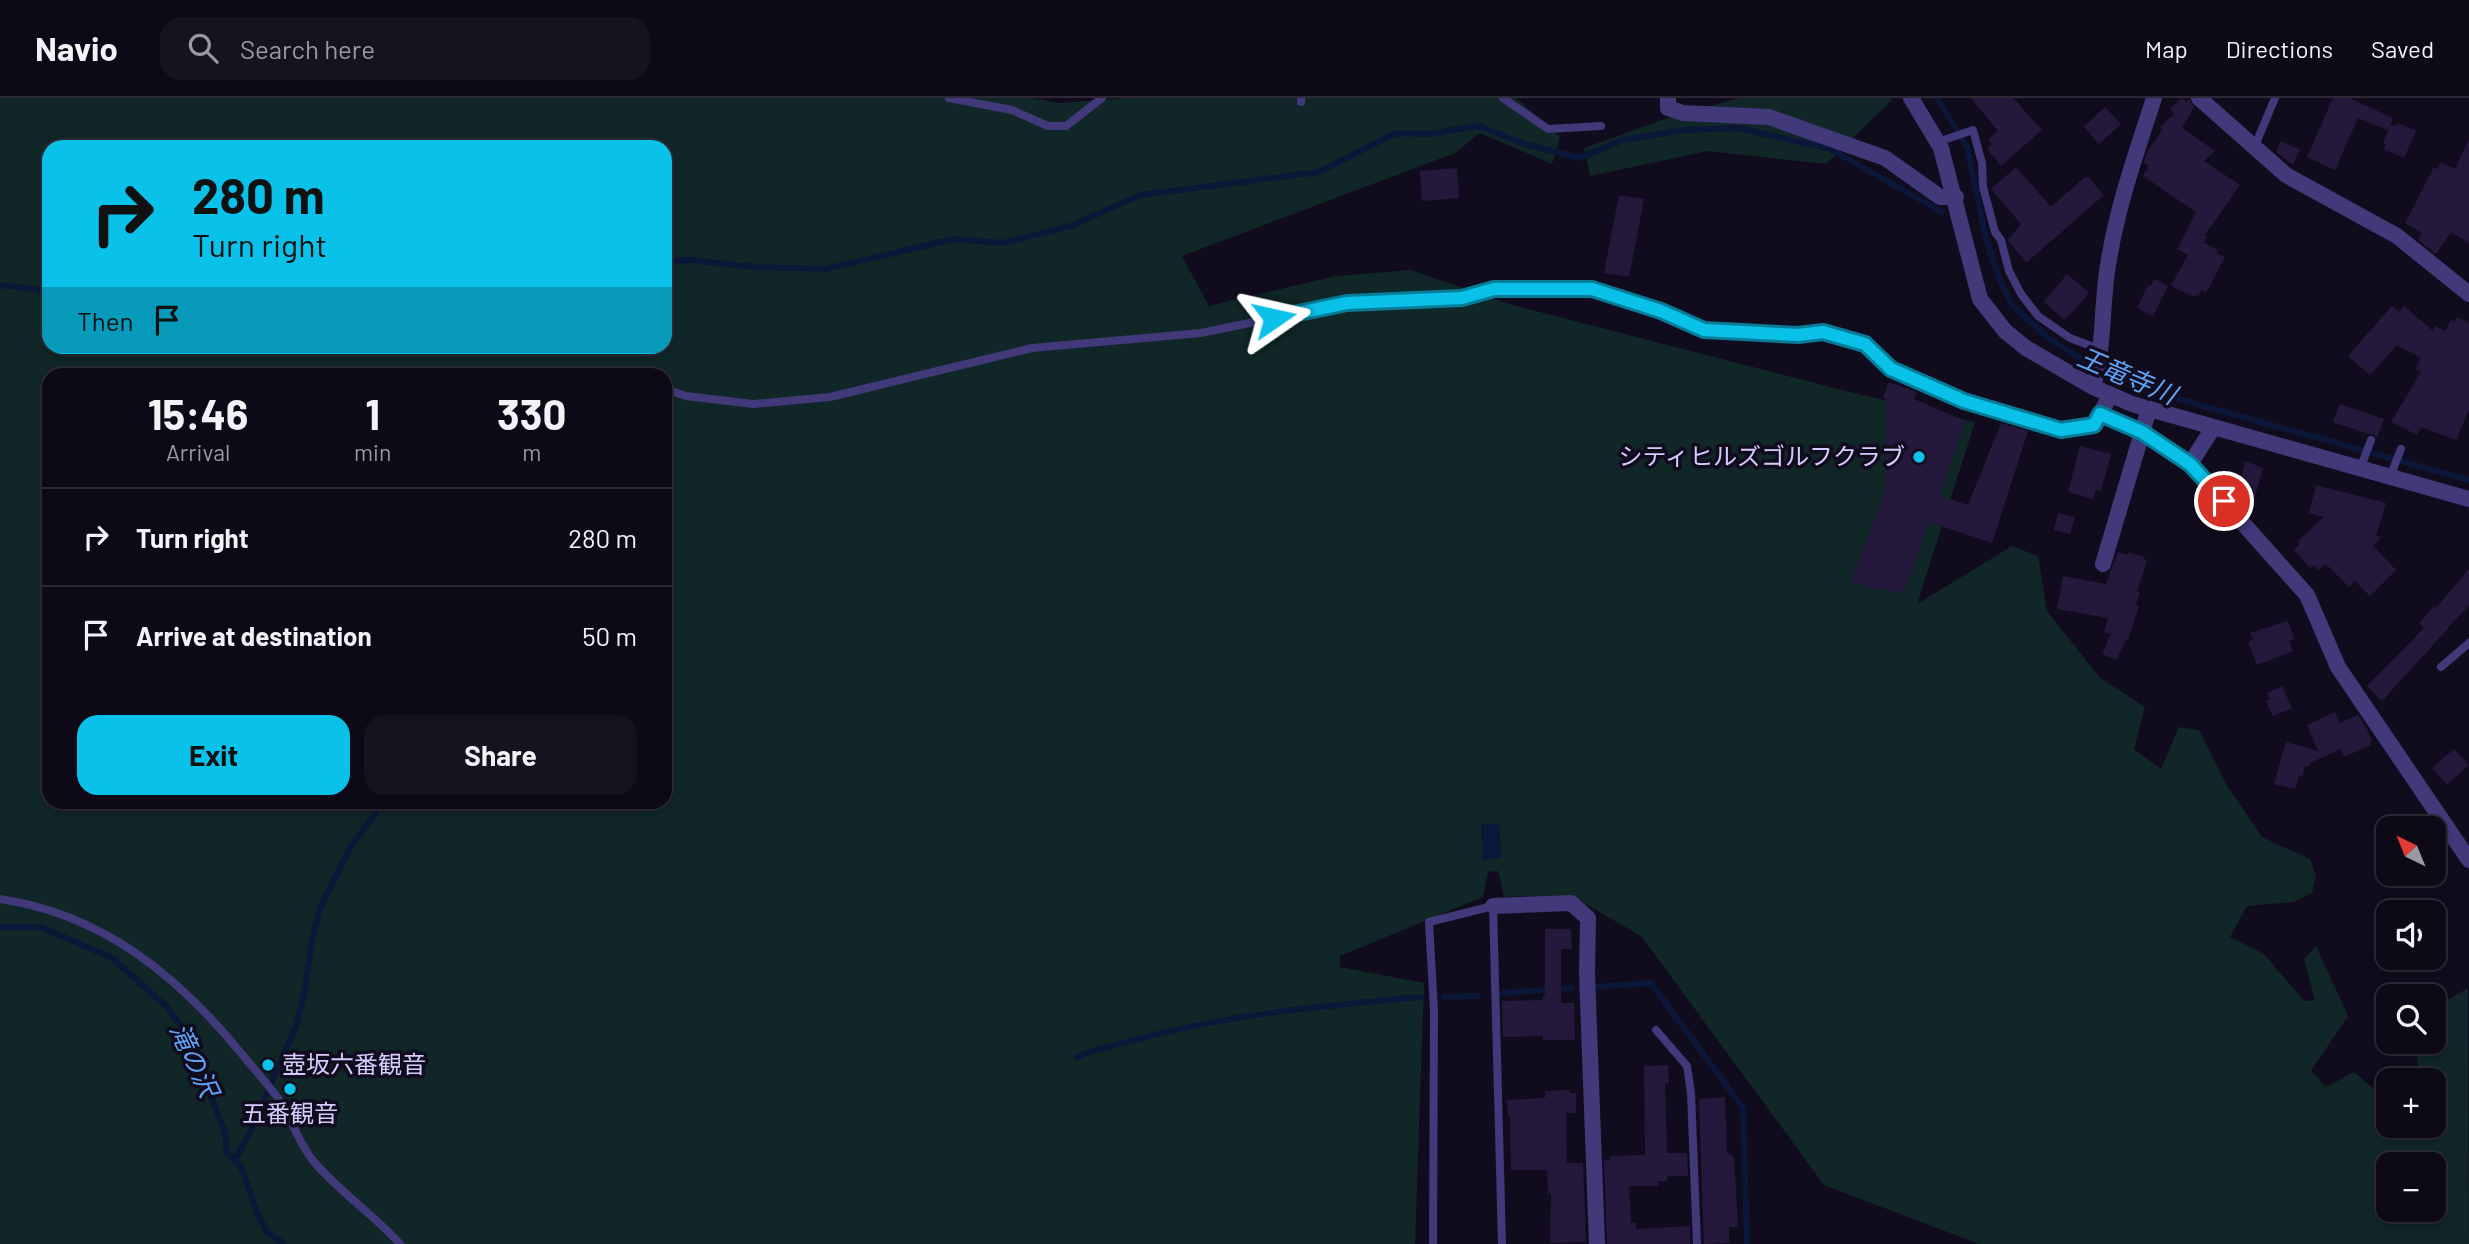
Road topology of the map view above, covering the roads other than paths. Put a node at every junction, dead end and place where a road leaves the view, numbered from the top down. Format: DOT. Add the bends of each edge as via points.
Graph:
graph roads {
  1 [pos="949,98"];
  2 [pos="1101,98"];
  3 [pos="1503,98"];
  4 [pos="1668,98"];
  5 [pos="1911,98"];
  6 [pos="2154,98"];
  7 [pos="2199,98"];
  8 [pos="2275,98"];
  9 [pos="1601,126"];
  10 [pos="1945,140"];
  11 [pos="2254,148"];
  12 [pos="1956,197"];
  13 [pos="1494,289"];
  14 [pos="2469,294"];
  15 [pos="2099,355"];
  16 [pos="2094,382"];
  17 [pos="672,391"];
  18 [pos="2110,396"];
  19 [pos="2149,409"];
  20 [pos="2100,414"];
  21 [pos="2213,428"];
  22 [pos="2142,432"];
  23 [pos="2370,443"];
  24 [pos="2400,453"];
  25 [pos="2190,464"];
  26 [pos="2362,464"];
  27 [pos="2392,472"];
  28 [pos="2469,499"];
  29 [pos="2102,564"];
  30 [pos="2469,643"];
  31 [pos="2441,667"];
  32 [pos="2469,860"];
  33 [pos="0,899"];
  34 [pos="1493,906"];
  35 [pos="1656,1030"];
  36 [pos="400,1244"];
  37 [pos="1433,1244"];
  38 [pos="1502,1244"];
  39 [pos="1597,1244"];
  40 [pos="1697,1244"];
  1 -- 2 [label="lane" via="1012,110 1048,126 1066,126"];
  3 -- 9 [label="lane" via="1548,129"];
  4 -- 12 [label="street" via="1668,108 1683,113 1769,117 1815,132 1885,158 1940,197"];
  5 -- 10 [label="street"];
  6 -- 15 [label="street" via="2108,260"];
  7 -- 11 [label="street"];
  8 -- 11 [label="lane"];
  10 -- 12 [label="street"];
  10 -- 15 [label="lane" via="1973,130 1995,232 2021,294 2038,316"];
  11 -- 14 [label="street" via="2286,175 2397,236"];
  12 -- 16 [label="street" via="1980,299 2005,331 2026,348"];
  13 -- 17 [label="lane" via="1462,298 1347,303 1200,333 1032,348 830,397 754,404"];
  13 -- 20 [label="street" via="1592,289 1704,330 1823,332 1865,344 1891,369 1964,401 2061,430 2094,425"];
  15 -- 16 [label="street"];
  16 -- 18 [label="street"];
  18 -- 19 [label="street"];
  18 -- 20 [label="street"];
  19 -- 21 [label="street"];
  19 -- 22 [label="street"];
  20 -- 22 [label="lane"];
  21 -- 25 [label="street"];
  21 -- 26 [label="street"];
  22 -- 25 [label="lane"];
  22 -- 29 [label="street"];
  23 -- 26 [label="lane"];
  24 -- 27 [label="lane"];
  25 -- 32 [label="street" via="2307,595 2338,667"];
  26 -- 27 [label="street"];
  27 -- 28 [label="street"];
  30 -- 31 [label="lane"];
  33 -- 36 [label="lane" via="51,910 93,926 144,957 182,989 278,1099 314,1162"];
  34 -- 37 [label="lane" via="1429,922 1434,1010"];
  34 -- 38 [label="lane"];
  34 -- 39 [label="street" via="1571,903 1588,918"];
  35 -- 40 [label="lane" via="1688,1066"];
}
